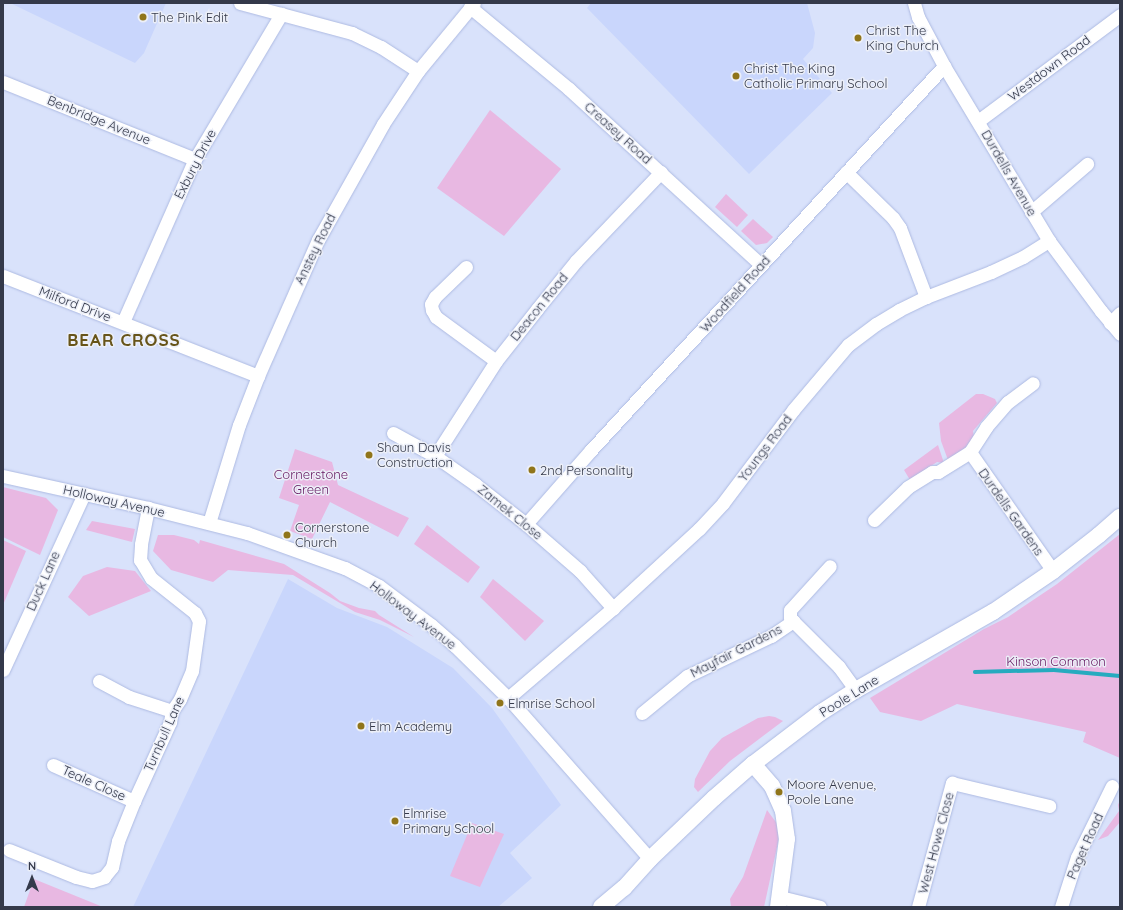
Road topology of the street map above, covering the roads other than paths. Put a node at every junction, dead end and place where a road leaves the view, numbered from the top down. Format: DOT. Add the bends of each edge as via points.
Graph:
graph roads {
  1 [pos="240,3"];
  2 [pos="914,3"];
  3 [pos="472,5"];
  4 [pos="281,14"];
  5 [pos="1120,15"];
  6 [pos="944,66"];
  7 [pos="418,71"];
  8 [pos="3,82"];
  9 [pos="978,121"];
  10 [pos="195,159"];
  11 [pos="1087,164"];
  12 [pos="661,172"];
  13 [pos="846,172"];
  14 [pos="1031,212"];
  15 [pos="1049,241"];
  16 [pos="761,265"];
  17 [pos="466,267"];
  18 [pos="3,276"];
  19 [pos="926,296"];
  20 [pos="1120,313"];
  21 [pos="123,322"];
  22 [pos="1110,323"];
  23 [pos="1120,334"];
  24 [pos="496,361"];
  25 [pos="258,376"];
  26 [pos="1033,383"];
  27 [pos="393,433"];
  28 [pos="970,452"];
  29 [pos="436,456"];
  30 [pos="3,476"];
  31 [pos="84,494"];
  32 [pos="148,508"];
  33 [pos="1120,517"];
  34 [pos="874,520"];
  35 [pos="209,523"];
  36 [pos="526,524"];
  37 [pos="830,566"];
  38 [pos="1053,571"];
  39 [pos="612,608"];
  40 [pos="793,622"];
  41 [pos="3,670"];
  42 [pos="99,681"];
  43 [pos="856,690"];
  44 [pos="508,698"];
  45 [pos="172,711"];
  46 [pos="642,713"];
  47 [pos="753,764"];
  48 [pos="53,766"];
  49 [pos="1112,786"];
  50 [pos="134,801"];
  51 [pos="1049,806"];
  52 [pos="9,850"];
  53 [pos="650,859"];
  54 [pos="779,902"];
  55 [pos="601,907"];
  56 [pos="820,907"];
  57 [pos="918,907"];
  58 [pos="1061,907"];
  1 -- 4 [label="street"];
  2 -- 6 [label="street, Durdells Avenue" via="918,17"];
  3 -- 7 [label="street, Anstey Road"];
  3 -- 12 [label="street, Creasey Road"];
  4 -- 7 [label="street" via="352,33 381,47"];
  4 -- 10 [label="street, Exbury Drive"];
  5 -- 9 [label="street, Westdown Road"];
  6 -- 9 [label="street, Durdells Avenue"];
  6 -- 13 [label="street, Woodfield Road"];
  7 -- 25 [label="street, Anstey Road" via="383,124 318,240"];
  8 -- 10 [label="street, Benbridge Avenue"];
  9 -- 14 [label="street, Durdells Avenue"];
  10 -- 21 [label="street, Exbury Drive"];
  11 -- 14 [label="street"];
  12 -- 16 [label="street, Creasey Road"];
  12 -- 24 [label="street, Deacon Road" via="576,262"];
  13 -- 16 [label="street, Woodfield Road"];
  13 -- 19 [label="street" via="894,218"];
  14 -- 15 [label="street, Durdells Avenue"];
  15 -- 19 [label="street, Youngs Road" via="991,272"];
  15 -- 22 [label="street, Durdells Avenue"];
  16 -- 36 [label="street, Woodfield Road"];
  17 -- 24 [label="street" via="434,297 432,310 436,317"];
  18 -- 21 [label="street, Milford Drive"];
  19 -- 39 [label="street, Youngs Road" via="876,324 848,345 793,410 723,503 678,550"];
  20 -- 22 [label="street"];
  21 -- 25 [label="street, Milford Drive"];
  22 -- 23 [label="street, Durdells Avenue"];
  24 -- 29 [label="street, Deacon Road"];
  25 -- 35 [label="street, Anstey Road" via="239,425"];
  26 -- 28 [label="street" via="1008,402 986,427"];
  27 -- 29 [label="street, Zamek Close"];
  28 -- 34 [label="street" via="908,487"];
  28 -- 38 [label="street, Durdells Gardens"];
  29 -- 36 [label="street, Zamek Close"];
  30 -- 31 [label="street, Holloway Avenue"];
  31 -- 32 [label="street, Holloway Avenue"];
  31 -- 41 [label="street, Duck Lane"];
  32 -- 35 [label="street, Holloway Avenue"];
  32 -- 45 [label="street, Turnbull Lane" via="140,560 151,578 184,602 199,621 192,671"];
  33 -- 38 [label="street, Poole Lane"];
  35 -- 44 [label="street, Holloway Avenue" via="313,555 379,586 431,624"];
  36 -- 39 [label="street, Zamek Close" via="580,571"];
  37 -- 40 [label="street, Mayfair Gardens" via="790,610"];
  38 -- 43 [label="street, Poole Lane" via="993,612"];
  39 -- 44 [label="street, Youngs Road"];
  40 -- 43 [label="street, Mayfair Gardens" via="839,667"];
  40 -- 46 [label="street, Mayfair Gardens" via="772,636 687,676"];
  42 -- 45 [label="street" via="129,697"];
  43 -- 47 [label="street, Poole Lane" via="820,713"];
  44 -- 53 [label="street, Holloway Avenue"];
  45 -- 50 [label="street, Turnbull Lane" via="170,722"];
  47 -- 53 [label="street, Poole Lane"];
  47 -- 54 [label="street" via="772,786 783,811 787,839"];
  48 -- 50 [label="street, Teale Close"];
  49 -- 58 [label="street, Paget Road" via="1077,857"];
  50 -- 52 [label="street, Turnbull Lane" via="118,842 112,867 104,878 92,881 76,877"];
  51 -- 57 [label="street, West Howe Close" via="952,783"];
  53 -- 55 [label="street, Poole Lane" via="624,888"];
  54 -- 56 [label="street"];
}
